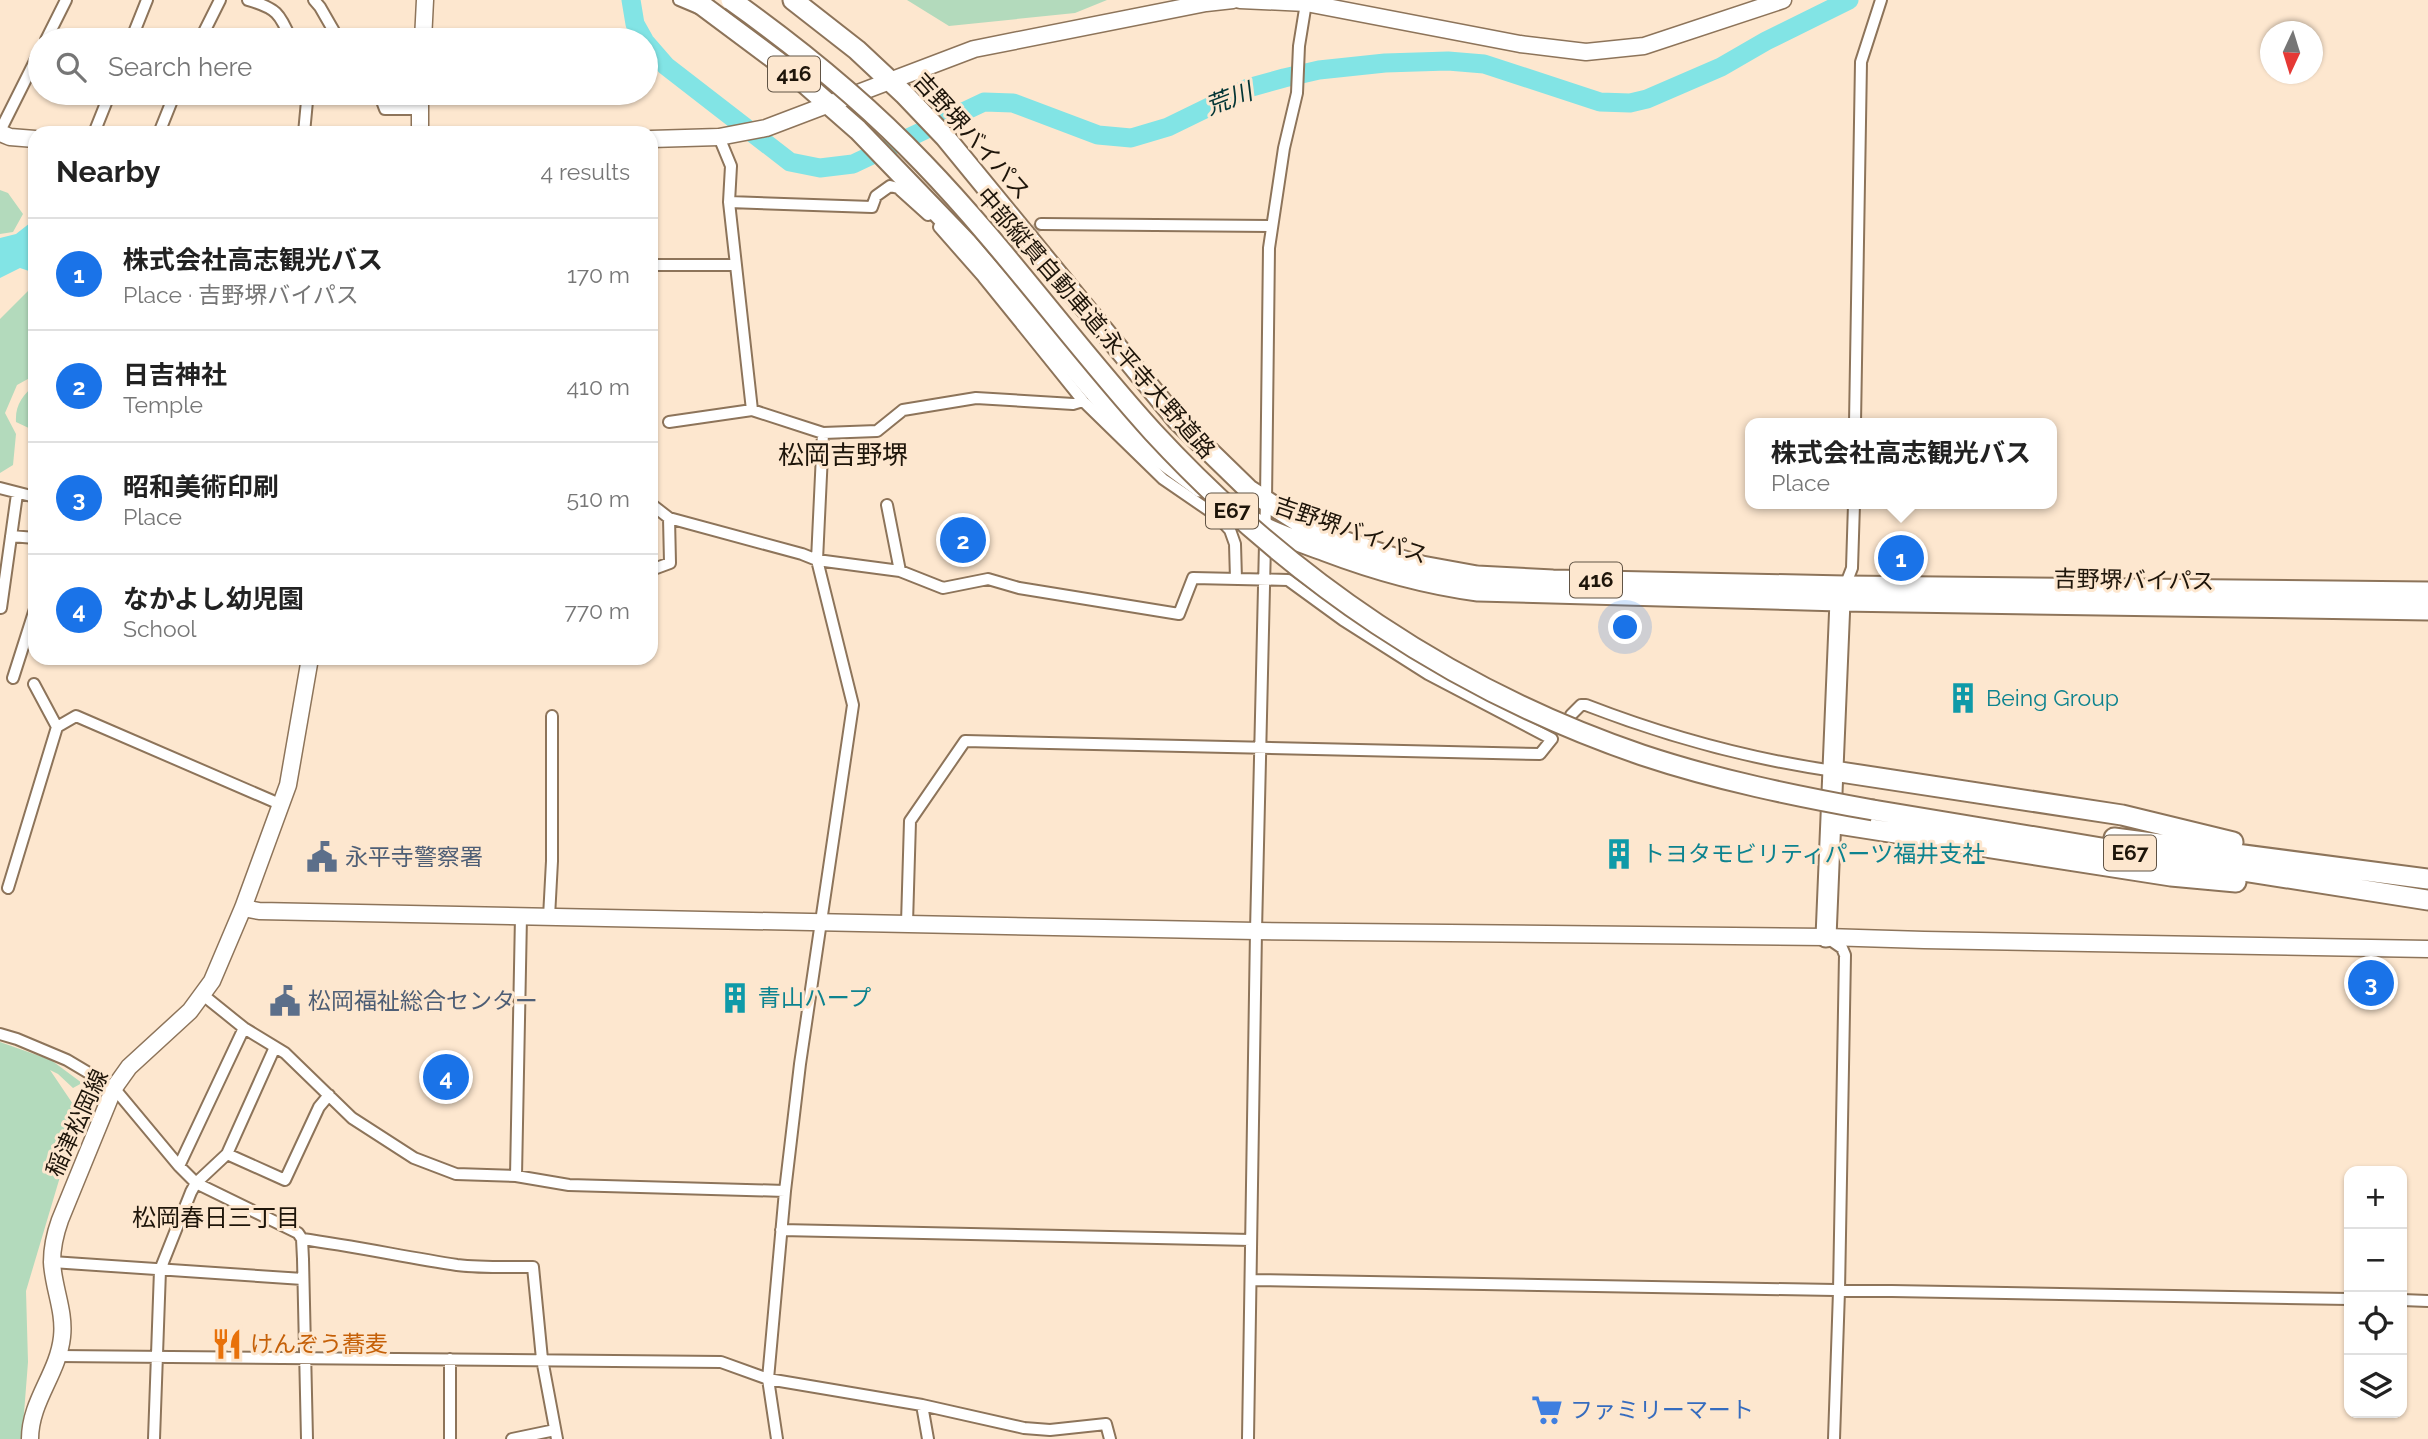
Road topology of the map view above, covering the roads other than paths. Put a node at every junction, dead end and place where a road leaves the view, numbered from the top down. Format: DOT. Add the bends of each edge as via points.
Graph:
graph roads {
  1 [pos="66,0"];
  2 [pos="147,0"];
  3 [pos="220,0"];
  4 [pos="248,0"];
  5 [pos="314,0"];
  6 [pos="425,0"];
  7 [pos="679,0"];
  8 [pos="695,0"];
  9 [pos="731,0"];
  10 [pos="793,0"];
  11 [pos="1233,0"];
  12 [pos="1240,0"];
  13 [pos="1783,0"];
  14 [pos="1881,0"];
  15 [pos="1306,3"];
  16 [pos="713,15"];
  17 [pos="52,28"];
  18 [pos="136,28"];
  19 [pos="206,28"];
  20 [pos="286,28"];
  21 [pos="332,28"];
  22 [pos="424,28"];
  23 [pos="28,75"];
  24 [pos="890,81"];
  25 [pos="105,105"];
  26 [pos="170,105"];
  27 [pos="306,105"];
  28 [pos="384,105"];
  29 [pos="402,105"];
  30 [pos="420,105"];
  31 [pos="830,105"];
  32 [pos="97,126"];
  33 [pos="162,126"];
  34 [pos="304,126"];
  35 [pos="421,126"];
  36 [pos="0,132"];
  37 [pos="719,137"];
  38 [pos="28,138"];
  39 [pos="658,139"];
  40 [pos="729,202"];
  41 [pos="1041,224"];
  42 [pos="1270,226"];
  43 [pos="658,265"];
  44 [pos="736,265"];
  45 [pos="1083,401"];
  46 [pos="752,410"];
  47 [pos="1855,418"];
  48 [pos="669,422"];
  49 [pos="823,433"];
  50 [pos="0,488"];
  51 [pos="17,494"];
  52 [pos="28,496"];
  53 [pos="1266,501"];
  54 [pos="887,505"];
  55 [pos="658,509"];
  56 [pos="1854,509"];
  57 [pos="669,518"];
  58 [pos="1265,527"];
  59 [pos="11,536"];
  60 [pos="28,537"];
  61 [pos="817,560"];
  62 [pos="658,567"];
  63 [pos="900,571"];
  64 [pos="1236,579"];
  65 [pos="1264,580"];
  66 [pos="2428,592"];
  67 [pos="1842,594"];
  68 [pos="1,607"];
  69 [pos="2428,610"];
  70 [pos="28,631"];
  71 [pos="309,665"];
  72 [pos="13,678"];
  73 [pos="34,684"];
  74 [pos="1571,715"];
  75 [pos="552,716"];
  76 [pos="57,727"];
  77 [pos="1260,747"];
  78 [pos="1834,771"];
  79 [pos="282,805"];
  80 [pos="1914,816"];
  81 [pos="1832,823"];
  82 [pos="2314,863"];
  83 [pos="2420,877"];
  84 [pos="8,888"];
  85 [pos="2346,888"];
  86 [pos="2418,898"];
  87 [pos="243,908"];
  88 [pos="521,916"];
  89 [pos="548,917"];
  90 [pos="823,922"];
  91 [pos="907,923"];
  92 [pos="1256,931"];
  93 [pos="1826,936"];
  94 [pos="2428,949"];
  95 [pos="203,995"];
  96 [pos="244,1028"];
  97 [pos="0,1034"];
  98 [pos="275,1047"];
  99 [pos="114,1088"];
  100 [pos="329,1095"];
  101 [pos="227,1154"];
  102 [pos="179,1166"];
  103 [pos="516,1176"];
  104 [pos="197,1183"];
  105 [pos="785,1191"];
  106 [pos="781,1230"];
  107 [pos="302,1239"];
  108 [pos="1251,1240"];
  109 [pos="52,1262"];
  110 [pos="160,1270"];
  111 [pos="303,1279"];
  112 [pos="1251,1280"];
  113 [pos="1839,1291"];
  114 [pos="2344,1299"];
  115 [pos="2407,1300"];
  116 [pos="2428,1301"];
  117 [pos="158,1355"];
  118 [pos="58,1356"];
  119 [pos="305,1357"];
  120 [pos="450,1359"];
  121 [pos="542,1359"];
  122 [pos="768,1379"];
  123 [pos="922,1405"];
  124 [pos="556,1434"];
  125 [pos="1025,1434"];
  126 [pos="30,1439"];
  127 [pos="154,1439"];
  128 [pos="307,1439"];
  129 [pos="450,1439"];
  130 [pos="512,1439"];
  131 [pos="777,1439"];
  132 [pos="928,1439"];
  133 [pos="1110,1439"];
  134 [pos="1248,1439"];
  135 [pos="1834,1439"];
  1 -- 17 [label="street"];
  2 -- 18 [label="street"];
  3 -- 19 [label="street"];
  4 -- 20 [label="street" via="270,6"];
  5 -- 21 [label="street"];
  6 -- 22 [label="street"];
  7 -- 16 [label="street"];
  8 -- 16 [label="highway, 吉野堺バイパス"];
  9 -- 80 [label="highway, 中部縦貫自動車道;永平寺大野道路 / E67, bridge" via="813,61 887,127 962,205 1186,467 1252,530 1362,615 1478,685 1601,740 1728,780"];
  10 -- 24 [label="highway, 吉野堺バイパス / 416"];
  11 -- 24 [label="street" via="967,51"];
  12 -- 15 [label="street"];
  13 -- 15 [label="street" via="1644,46 1586,52"];
  14 -- 47 [label="street" via="1861,62"];
  15 -- 42 [label="street" via="1297,93"];
  16 -- 31 [label="highway, 吉野堺バイパス / 416"];
  23 -- 36 [label="street"];
  24 -- 31 [label="street"];
  24 -- 53 [label="highway, 吉野堺バイパス / 416" via="945,138 1177,420 1234,477"];
  25 -- 32 [label="street"];
  26 -- 33 [label="street"];
  27 -- 34 [label="street"];
  28 -- 29 [label="street" via="385,109"];
  30 -- 35 [label="street"];
  31 -- 37 [label="street" via="766,128"];
  31 -- 58 [label="highway, 吉野堺バイパス / 416" via="966,242 1123,425 1175,470"];
  36 -- 38 [label="street"];
  37 -- 39 [label="street"];
  37 -- 40 [label="street" via="731,166"];
  40 -- 44 [label="street"];
  40 -- 45 [label="street" via="872,207 884,188 898,188 986,275"];
  41 -- 42 [label="street"];
  42 -- 53 [label="street"];
  43 -- 44 [label="street"];
  44 -- 46 [label="street"];
  45 -- 49 [label="street" via="976,398 902,411 877,431"];
  45 -- 64 [label="street" via="1163,479 1230,530 1236,544"];
  46 -- 48 [label="street"];
  46 -- 49 [label="street"];
  49 -- 61 [label="street"];
  50 -- 51 [label="street"];
  51 -- 52 [label="street"];
  51 -- 59 [label="street"];
  53 -- 58 [label="street"];
  53 -- 67 [label="highway, 吉野堺バイパス / 416" via="1304,524 1359,547 1477,576"];
  54 -- 63 [label="street"];
  55 -- 57 [label="street"];
  56 -- 67 [label="street" via="1852,568"];
  57 -- 61 [label="street"];
  57 -- 62 [label="street" via="670,563"];
  58 -- 65 [label="street"];
  58 -- 67 [label="highway, 吉野堺バイパス / 416" via="1390,573 1478,591"];
  59 -- 60 [label="street"];
  59 -- 68 [label="street"];
  61 -- 63 [label="street"];
  61 -- 90 [label="street" via="853,705"];
  63 -- 64 [label="street" via="943,588 988,579 1179,614 1194,578"];
  64 -- 65 [label="street"];
  65 -- 77 [label="street"];
  65 -- 77 [label="street" via="1288,580 1428,674 1555,735 1539,754"];
  66 -- 67 [label="highway, 吉野堺バイパス / 416"];
  67 -- 69 [label="highway, 吉野堺バイパス / 416"];
  67 -- 78 [label="highway"];
  70 -- 72 [label="street"];
  71 -- 79 [label="street, 稲津松岡線"];
  73 -- 76 [label="street"];
  74 -- 78 [label="street" via="1586,705 1751,756"];
  75 -- 89 [label="street"];
  76 -- 79 [label="street" via="76,716"];
  76 -- 84 [label="street"];
  77 -- 91 [label="street" via="965,741 910,821"];
  77 -- 92 [label="street"];
  78 -- 81 [label="highway"];
  78 -- 82 [label="highway" via="2122,815"];
  79 -- 87 [label="street, 稲津松岡線"];
  80 -- 82 [label="highway, 中部縦貫自動車道;永平寺大野道路 / E67"];
  80 -- 85 [label="highway, 中部縦貫自動車道;永平寺大野道路 / E67"];
  81 -- 85 [label="highway" via="2171,876"];
  81 -- 93 [label="highway"];
  82 -- 83 [label="highway, 中部縦貫自動車道;永平寺大野道路 / E67"];
  85 -- 86 [label="highway, 中部縦貫自動車道;永平寺大野道路 / E67"];
  87 -- 88 [label="street"];
  87 -- 95 [label="street, 稲津松岡線"];
  88 -- 89 [label="street"];
  88 -- 103 [label="street"];
  89 -- 90 [label="street"];
  90 -- 91 [label="street"];
  90 -- 105 [label="street"];
  91 -- 92 [label="street"];
  92 -- 93 [label="street"];
  92 -- 108 [label="street"];
  93 -- 94 [label="street"];
  93 -- 113 [label="street" via="1845,956"];
  95 -- 96 [label="street"];
  95 -- 99 [label="street, 稲津松岡線" via="129,1067"];
  96 -- 98 [label="street"];
  96 -- 102 [label="street"];
  97 -- 99 [label="street" via="67,1060"];
  98 -- 100 [label="street"];
  98 -- 101 [label="street"];
  99 -- 102 [label="street"];
  99 -- 109 [label="street, 稲津松岡線" via="60,1220"];
  100 -- 101 [label="street" via="285,1180"];
  100 -- 103 [label="street" via="352,1118 414,1158 456,1174"];
  101 -- 104 [label="street"];
  102 -- 104 [label="street"];
  103 -- 105 [label="street" via="569,1185"];
  104 -- 107 [label="street"];
  104 -- 110 [label="street"];
  105 -- 106 [label="street"];
  106 -- 108 [label="street"];
  106 -- 122 [label="street"];
  107 -- 111 [label="street"];
  107 -- 121 [label="street" via="459,1265 533,1267"];
  108 -- 112 [label="street"];
  109 -- 110 [label="street"];
  109 -- 118 [label="street, 稲津松岡線" via="62,1323"];
  110 -- 111 [label="street"];
  110 -- 117 [label="street"];
  111 -- 119 [label="street"];
  112 -- 113 [label="street"];
  112 -- 134 [label="street"];
  113 -- 114 [label="street"];
  113 -- 135 [label="street"];
  115 -- 116 [label="street"];
  117 -- 118 [label="street"];
  117 -- 119 [label="street"];
  117 -- 127 [label="street"];
  118 -- 126 [label="street, 稲津松岡線" via="35,1406"];
  119 -- 120 [label="street"];
  119 -- 128 [label="street"];
  120 -- 121 [label="street"];
  120 -- 129 [label="street"];
  121 -- 122 [label="street" via="721,1362"];
  121 -- 124 [label="street"];
  122 -- 123 [label="street"];
  122 -- 131 [label="street"];
  123 -- 125 [label="street"];
  123 -- 132 [label="street"];
  124 -- 130 [label="street"];
  125 -- 133 [label="street" via="1106,1424"];
}
